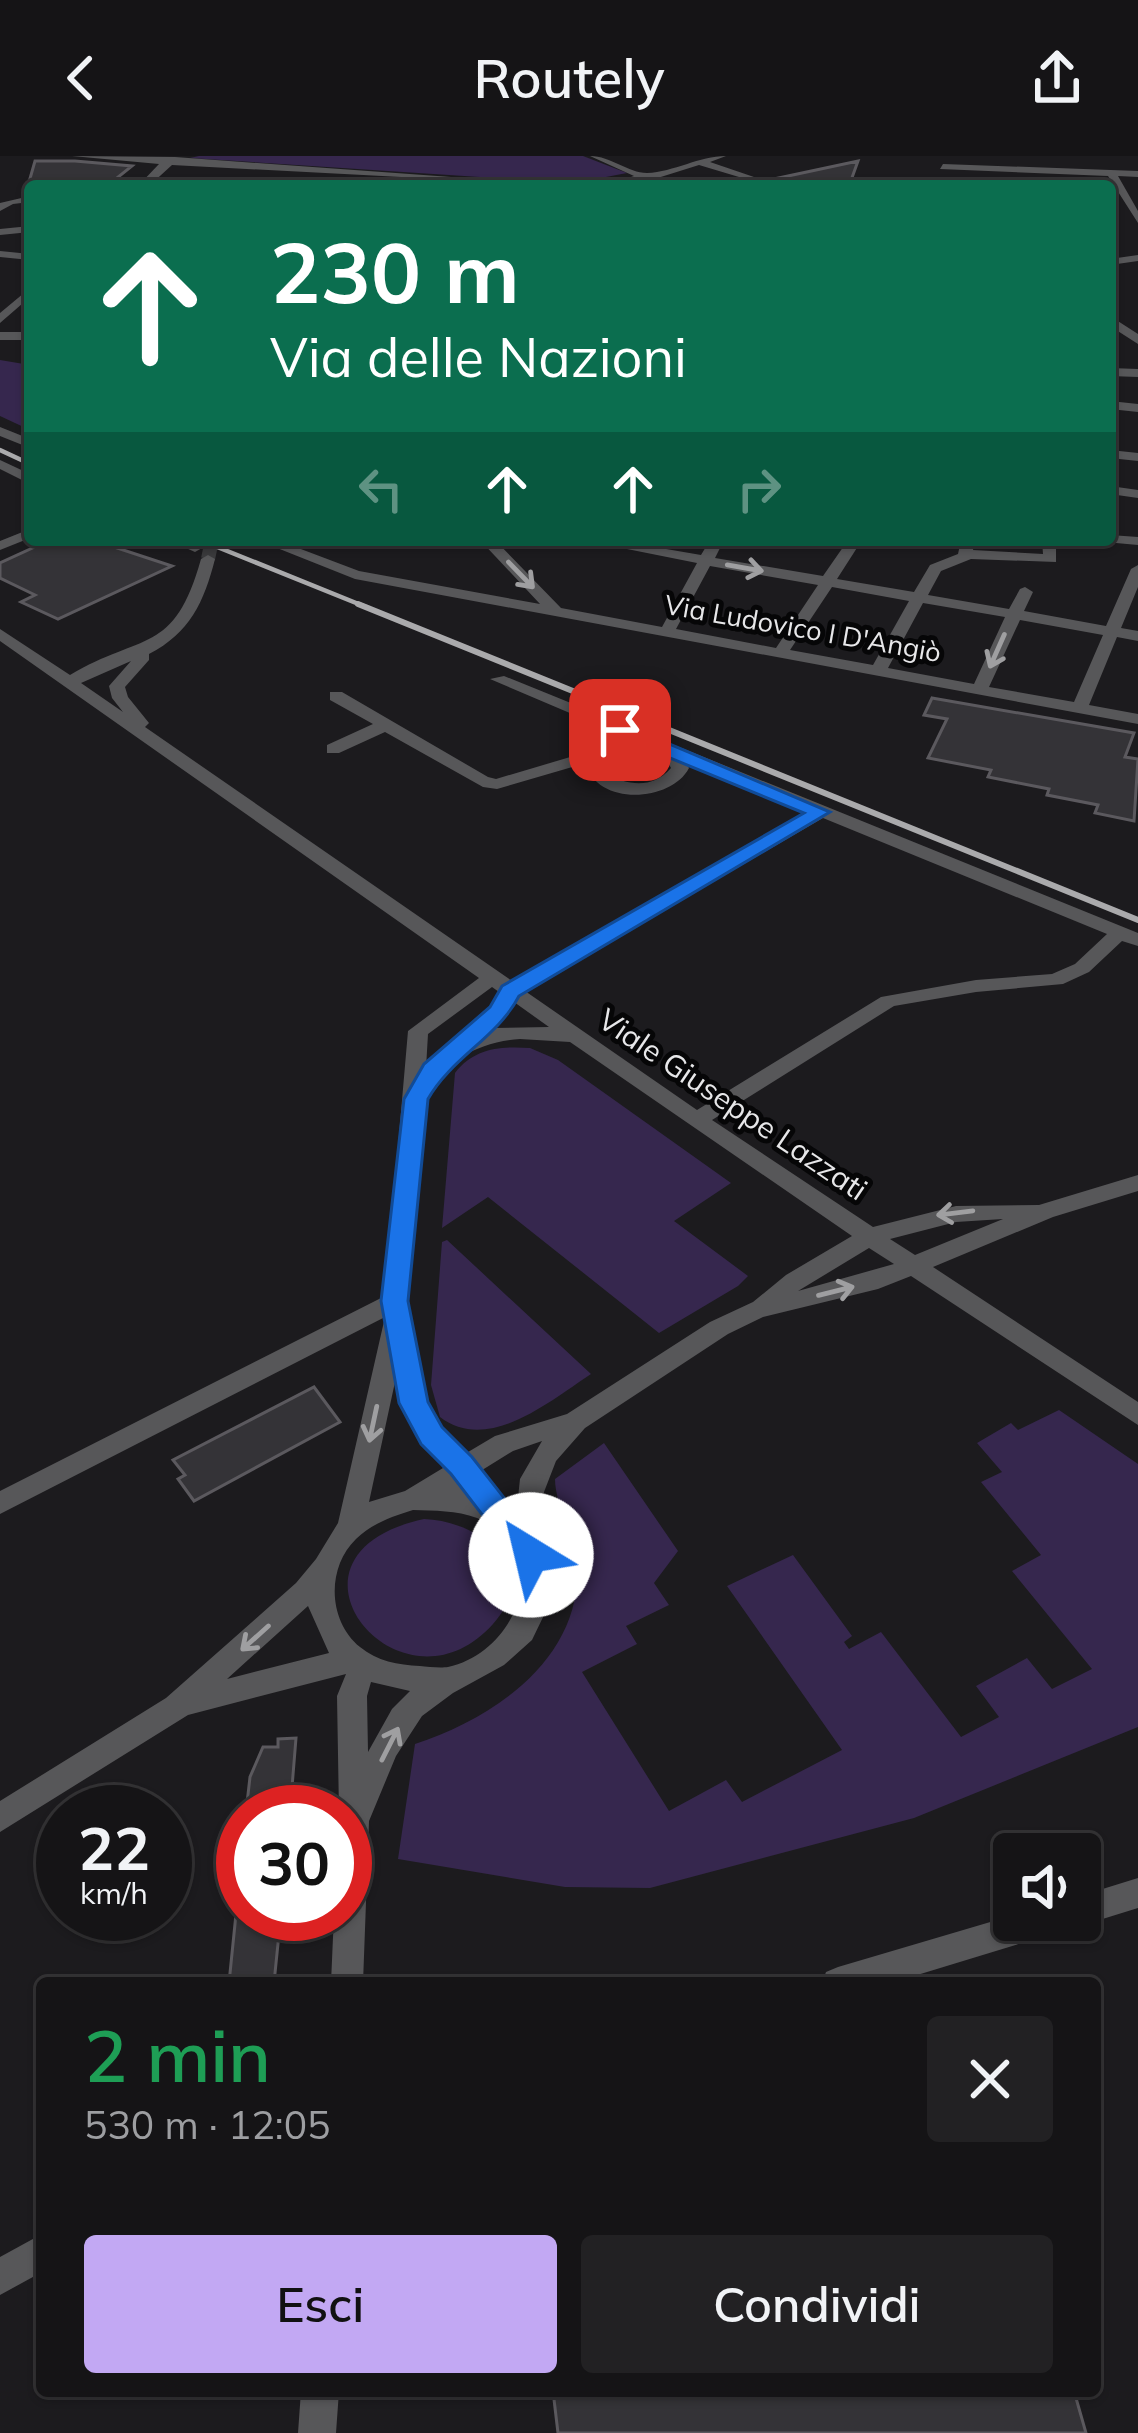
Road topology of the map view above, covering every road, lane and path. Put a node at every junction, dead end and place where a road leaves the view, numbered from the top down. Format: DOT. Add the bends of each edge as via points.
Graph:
graph roads {
  1 [pos="77,156"];
  2 [pos="189,156"];
  3 [pos="595,156"];
  4 [pos="682,156"];
  5 [pos="721,156"];
  6 [pos="928,156"];
  7 [pos="1076,156"];
  8 [pos="128,158"];
  9 [pos="646,159"];
  10 [pos="169,162"];
  11 [pos="700,162"];
  12 [pos="944,165"];
  13 [pos="257,167"];
  14 [pos="636,172"];
  15 [pos="357,173"];
  16 [pos="1138,174"];
  17 [pos="247,176"];
  18 [pos="1113,176"];
  19 [pos="150,180"];
  20 [pos="351,180"];
  21 [pos="425,180"];
  22 [pos="625,180"];
  23 [pos="654,180"];
  24 [pos="739,180"];
  25 [pos="1052,180"];
  26 [pos="1082,180"];
  27 [pos="1115,180"];
  28 [pos="1116,183"];
  29 [pos="1133,221"];
  30 [pos="24,299"];
  31 [pos="0,319"];
  32 [pos="187,546"];
  33 [pos="294,546"];
  34 [pos="493,546"];
  35 [pos="626,546"];
  36 [pos="714,546"];
  37 [pos="851,546"];
  38 [pos="1050,546"];
  39 [pos="968,547"];
  40 [pos="706,561"];
  41 [pos="1138,569"];
  42 [pos="826,582"];
  43 [pos="1025,592"];
  44 [pos="919,597"];
  45 [pos="555,611"];
  46 [pos="1013,614"];
  47 [pos="667,631"];
  48 [pos="1111,631"];
  49 [pos="1138,636"];
  50 [pos="6,638"];
  51 [pos="154,647"];
  52 [pos="781,652"];
  53 [pos="115,662"];
  54 [pos="878,669"];
  55 [pos="498,679"];
  56 [pos="70,683"];
  57 [pos="980,688"];
  58 [pos="336,696"];
  59 [pos="1080,707"];
  60 [pos="1138,719"];
  61 [pos="386,725"];
  62 [pos="662,748"];
  63 [pos="333,749"];
  64 [pos="165,752"];
  65 [pos="599,754"];
  66 [pos="820,812"];
  67 [pos="1129,936"];
  68 [pos="500,985"];
  69 [pos="573,1035"];
  70 [pos="465,1040"];
  71 [pos="416,1099"];
  72 [pos="697,1120"];
  73 [pos="1138,1183"];
  74 [pos="1045,1211"];
  75 [pos="868,1237"];
  76 [pos="914,1267"];
  77 [pos="757,1310"];
  78 [pos="395,1311"];
  79 [pos="1138,1415"];
  80 [pos="576,1420"];
  81 [pos="462,1465"];
  82 [pos="415,1498"];
  83 [pos="0,1503"];
  84 [pos="512,1527"];
  85 [pos="350,1528"];
  86 [pos="531,1555"];
  87 [pos="326,1562"];
  88 [pos="358,1662"];
  89 [pos="443,1679"];
  90 [pos="176,1707"];
  91 [pos="353,1785"];
  92 [pos="372,1785"];
  93 [pos="0,1818"];
  94 [pos="1138,1893"];
  95 [pos="1101,1904"];
  96 [pos="993,1936"];
  97 [pos="349,1941"];
  98 [pos="347,1977"];
  99 [pos="858,1977"];
  100 [pos="36,2256"];
  101 [pos="0,2277"];
  102 [pos="320,2397"];
  103 [pos="317,2433"];
  1 -- 8 [label="street"];
  2 -- 10 [label="street"];
  3 -- 14 [label="street"];
  4 -- 11 [label="street"];
  5 -- 11 [label="street"];
  6 -- 12 [label="street"];
  7 -- 26 [label="street"];
  8 -- 10 [label="street"];
  9 -- 14 [label="street"];
  10 -- 13 [label="street"];
  10 -- 19 [label="street"];
  11 -- 14 [label="street"];
  11 -- 24 [label="street" via="749,177"];
  12 -- 25 [label="street"];
  13 -- 15 [label="street"];
  13 -- 17 [label="street"];
  14 -- 22 [label="street"];
  14 -- 23 [label="street"];
  15 -- 20 [label="street"];
  15 -- 21 [label="street"];
  16 -- 18 [label="street"];
  18 -- 26 [label="street"];
  18 -- 27 [label="street"];
  25 -- 26 [label="street"];
  28 -- 29 [label="street"];
  30 -- 31 [label="street"];
  32 -- 51 [label="street" via="202,554 190,617"];
  33 -- 45 [label="street, Via Ludovico I D'Angiò" via="355,575"];
  34 -- 45 [label="street, one-way"];
  35 -- 40 [label="street"];
  36 -- 40 [label="street"];
  37 -- 42 [label="street"];
  38 -- 39 [label="street" via="1052,559"];
  39 -- 44 [label="street" via="935,568"];
  40 -- 42 [label="street, one-way"];
  40 -- 47 [label="street"];
  41 -- 48 [label="street"];
  42 -- 44 [label="street"];
  42 -- 52 [label="street"];
  43 -- 46 [label="street"];
  44 -- 46 [label="street"];
  44 -- 54 [label="street"];
  45 -- 47 [label="street, Via Ludovico I D'Angiò"];
  46 -- 48 [label="street"];
  46 -- 57 [label="street, one-way"];
  47 -- 52 [label="street, Via Ludovico I D'Angiò"];
  48 -- 49 [label="street"];
  48 -- 59 [label="street"];
  50 -- 53 [label="street" via="74,663"];
  50 -- 56 [label="street, Viale Giuseppe Lazzati"];
  51 -- 53 [label="street"];
  51 -- 56 [label="street" via="124,667"];
  51 -- 64 [label="street" via="124,673 117,692"];
  52 -- 54 [label="street, Via Ludovico I D'Angiò"];
  53 -- 56 [label="street"];
  54 -- 57 [label="street, Via Ludovico I D'Angiò"];
  55 -- 62 [label="street"];
  56 -- 64 [label="street, Viale Giuseppe Lazzati"];
  57 -- 59 [label="street, Via Ludovico I D'Angiò"];
  58 -- 61 [label="street"];
  59 -- 60 [label="street, Via Ludovico I D'Angiò"];
  61 -- 63 [label="street"];
  61 -- 65 [label="street" via="496,784"];
  62 -- 65 [label="street" via="633,744"];
  62 -- 65 [label="street" via="678,760 676,776 642,789 604,782 593,768"];
  62 -- 66 [label="street"];
  64 -- 68 [label="street, Viale Giuseppe Lazzati"];
  66 -- 67 [label="street"];
  66 -- 68 [label="street"];
  67 -- 72 [label="street" via="1056,980 888,1001"];
  68 -- 69 [label="street, Viale Giuseppe Lazzati"];
  68 -- 70 [label="street" via="500,1011"];
  68 -- 71 [label="street" via="418,1031"];
  69 -- 70 [label="street"];
  69 -- 72 [label="street, Viale Giuseppe Lazzati"];
  70 -- 71 [label="street" via="432,1070"];
  71 -- 78 [label="street"];
  72 -- 75 [label="street, Viale Giuseppe Lazzati"];
  73 -- 74 [label="street"];
  74 -- 75 [label="street, one-way" via="948,1214"];
  74 -- 76 [label="street"];
  75 -- 76 [label="street, Viale Giuseppe Lazzati"];
  75 -- 77 [label="street" via="809,1267"];
  77 -- 76 [label="street, one-way"];
  76 -- 79 [label="street, Viale Giuseppe Lazzati"];
  77 -- 80 [label="street"];
  78 -- 81 [label="street" via="413,1403 431,1436"];
  78 -- 83 [label="street"];
  78 -- 85 [label="street, one-way"];
  80 -- 81 [label="street"];
  80 -- 86 [label="street" via="533,1471"];
  81 -- 82 [label="street"];
  81 -- 84 [label="street"];
  82 -- 84 [label="street" via="469,1502"];
  82 -- 85 [label="street"];
  84 -- 86 [label="street"];
  85 -- 87 [label="street"];
  86 -- 89 [label="street" via="537,1586 530,1617 510,1646"];
  87 -- 88 [label="street" via="322,1614"];
  87 -- 90 [label="street, one-way" via="306,1591"];
  88 -- 89 [label="street" via="401,1678"];
  88 -- 90 [label="street"];
  88 -- 91 [label="street"];
  92 -- 89 [label="street, one-way" via="409,1709"];
  90 -- 93 [label="street"];
  94 -- 95 [label="street"];
  96 -- 99 [label="street"];
  97 -- 98 [label="street"];
  100 -- 101 [label="street"];
  102 -- 103 [label="street"];
}
